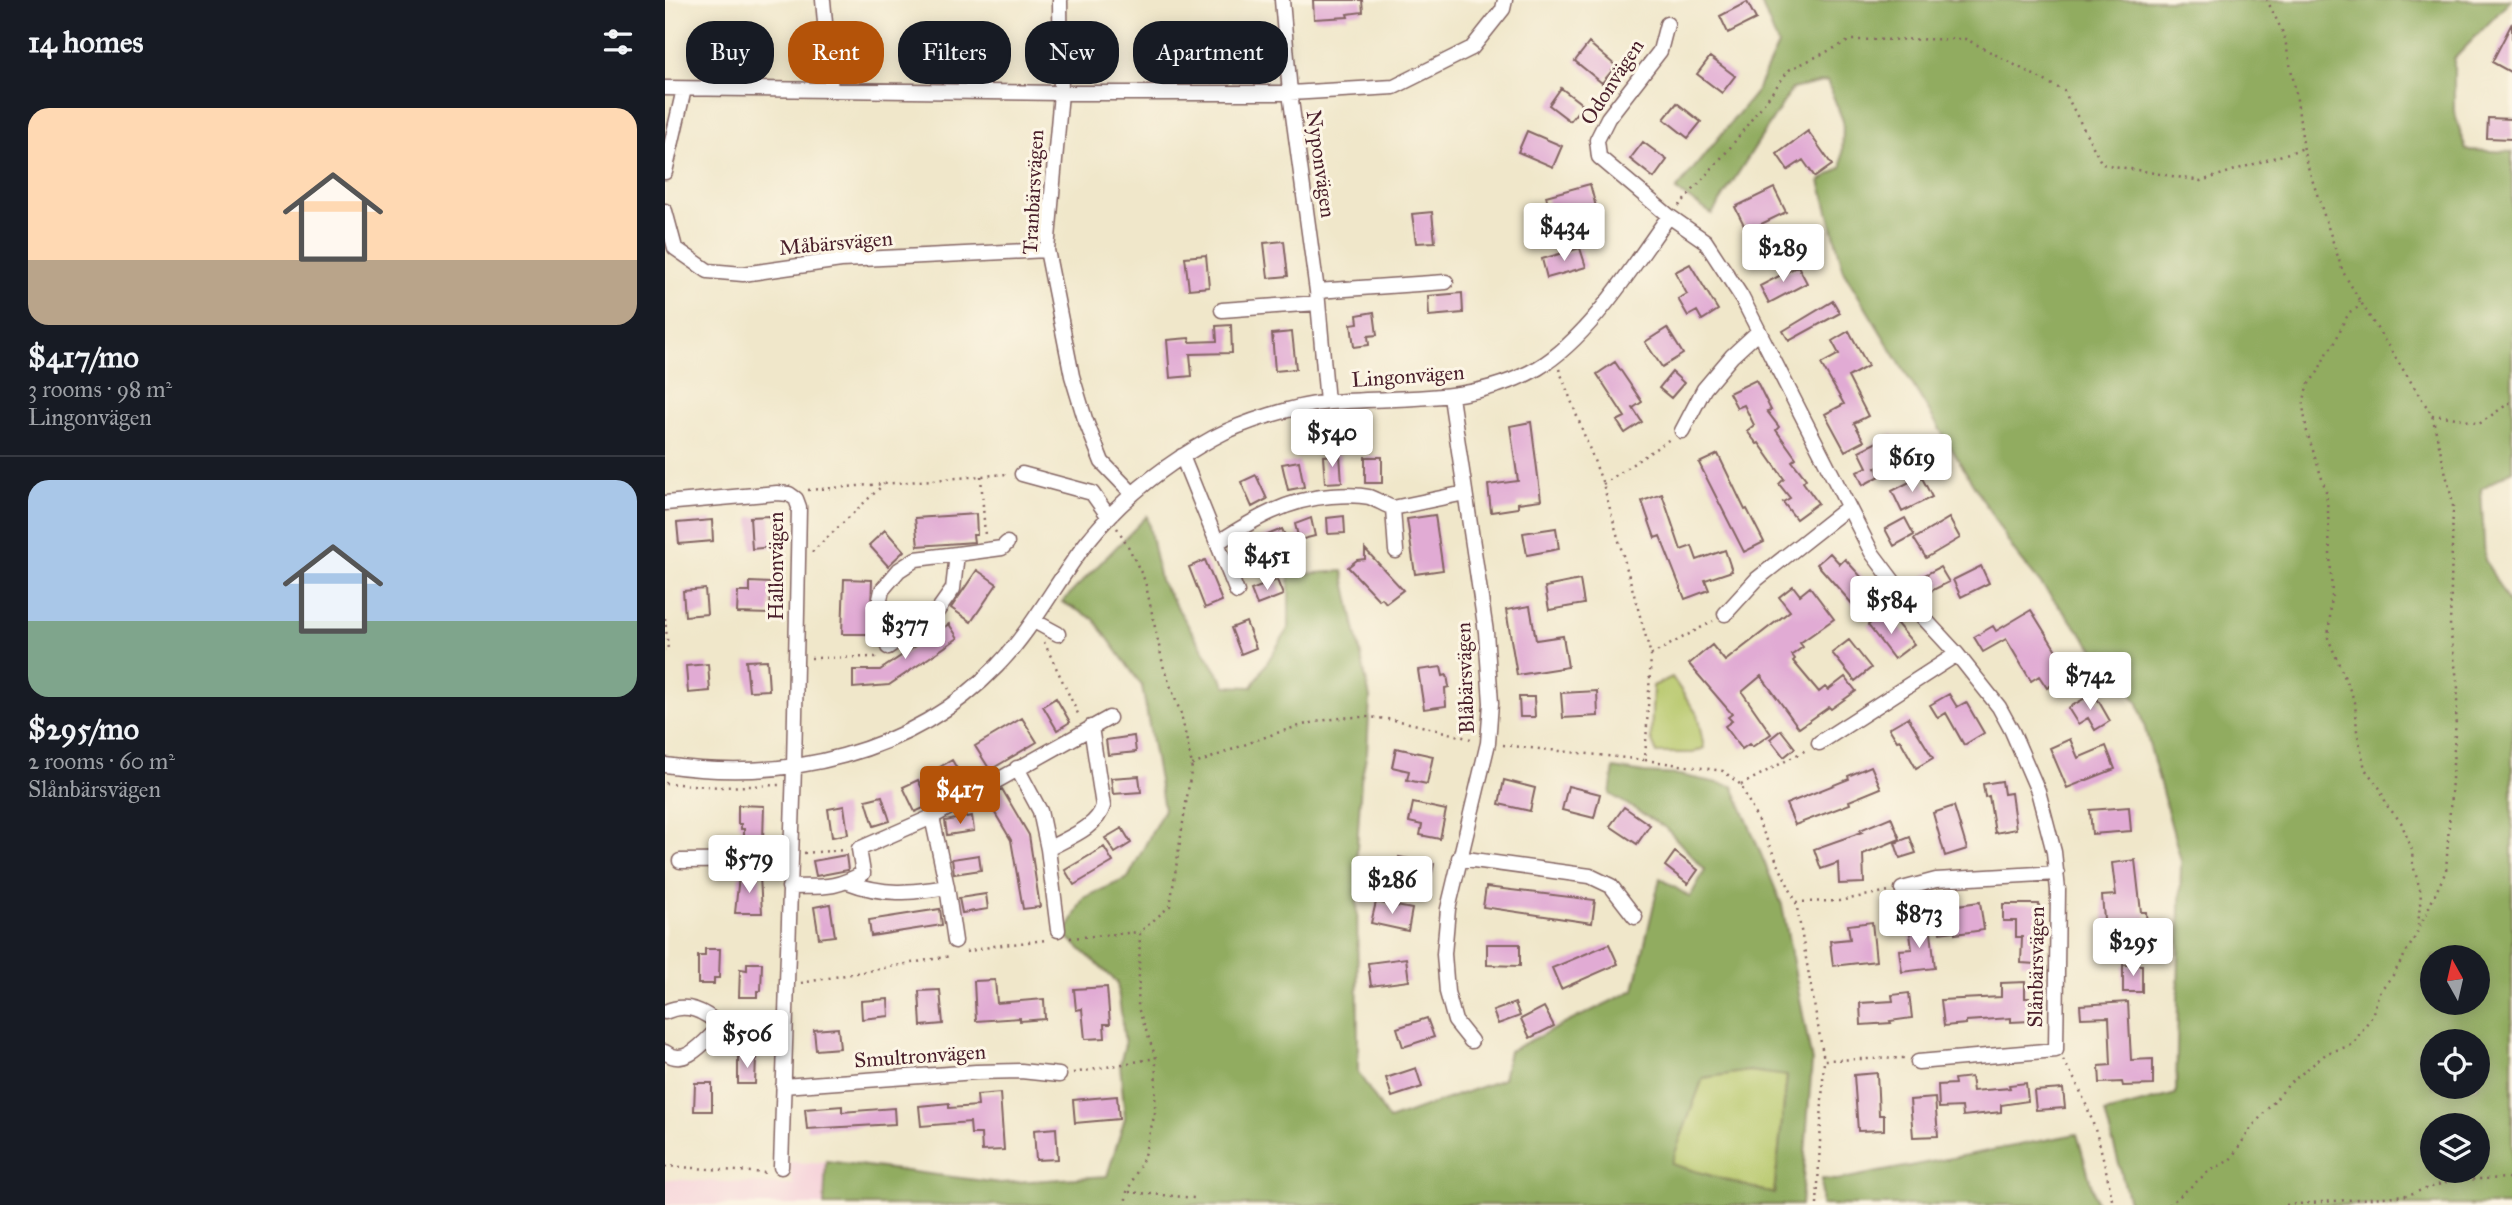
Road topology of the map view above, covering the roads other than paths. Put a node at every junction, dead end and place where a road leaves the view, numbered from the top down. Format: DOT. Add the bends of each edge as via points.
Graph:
graph roads {
  1 [pos="823,0"];
  2 [pos="1060,0"];
  3 [pos="1282,0"];
  4 [pos="1506,0"];
  5 [pos="1667,24"];
  6 [pos="665,88"];
  7 [pos="684,89"];
  8 [pos="831,90"];
  9 [pos="1061,93"];
  10 [pos="1290,93"];
  11 [pos="665,172"];
  12 [pos="665,211"];
  13 [pos="1669,216"];
  14 [pos="1047,250"];
  15 [pos="1446,282"];
  16 [pos="1318,297"];
  17 [pos="1222,310"];
  18 [pos="1758,332"];
  19 [pos="1451,397"];
  20 [pos="1327,402"];
  21 [pos="1682,431"];
  22 [pos="1182,456"];
  23 [pos="1022,474"];
  24 [pos="1132,493"];
  25 [pos="1465,493"];
  26 [pos="665,503"];
  27 [pos="1394,508"];
  28 [pos="1847,508"];
  29 [pos="1109,517"];
  30 [pos="1007,543"];
  31 [pos="1217,543"];
  32 [pos="1396,551"];
  33 [pos="957,555"];
  34 [pos="1237,592"];
  35 [pos="1725,614"];
  36 [pos="1034,621"];
  37 [pos="1051,635"];
  38 [pos="1957,654"];
  39 [pos="1108,719"];
  40 [pos="1089,728"];
  41 [pos="1819,743"];
  42 [pos="665,765"];
  43 [pos="794,767"];
  44 [pos="1017,768"];
  45 [pos="932,817"];
  46 [pos="1048,849"];
  47 [pos="790,857"];
  48 [pos="1459,858"];
  49 [pos="680,861"];
  50 [pos="2057,873"];
  51 [pos="843,884"];
  52 [pos="789,887"];
  53 [pos="947,887"];
  54 [pos="1902,888"];
  55 [pos="1635,917"];
  56 [pos="1058,935"];
  57 [pos="955,941"];
  58 [pos="665,1012"];
  59 [pos="721,1026"];
  60 [pos="785,1026"];
  61 [pos="1471,1041"];
  62 [pos="665,1052"];
  63 [pos="1918,1062"];
  64 [pos="1059,1076"];
  65 [pos="783,1086"];
  66 [pos="774,1170"];
  1 -- 8 [label="street"];
  2 -- 9 [label="street, Tranbärsvägen"];
  3 -- 10 [label="street, Nyponvägen"];
  4 -- 10 [label="street" via="1472,48 1394,87"];
  5 -- 13 [label="street, Odonvägen" via="1660,51 1608,118 1597,140 1599,157"];
  6 -- 7 [label="street"];
  7 -- 8 [label="street"];
  7 -- 11 [label="street"];
  8 -- 9 [label="street"];
  9 -- 10 [label="street"];
  9 -- 14 [label="street, Tranbärsvägen"];
  10 -- 16 [label="street, Nyponvägen"];
  12 -- 14 [label="street, Måbärsvägen" via="675,248 708,271 743,274 841,260"];
  13 -- 18 [label="street, Slånbärsvägen" via="1705,241"];
  13 -- 19 [label="street, Lingonvägen" via="1598,313 1554,356 1500,385"];
  14 -- 24 [label="street, Tranbärsvägen" via="1085,419 1102,462"];
  15 -- 16 [label="street"];
  16 -- 17 [label="street"];
  16 -- 20 [label="street, Nyponvägen"];
  18 -- 21 [label="street" via="1705,389"];
  18 -- 28 [label="street, Slånbärsvägen"];
  19 -- 20 [label="street, Lingonvägen"];
  19 -- 25 [label="street, Blåbärsvägen"];
  20 -- 22 [label="street, Lingonvägen" via="1245,423"];
  22 -- 24 [label="street, Lingonvägen"];
  22 -- 31 [label="street"];
  23 -- 29 [label="street" via="1092,493"];
  24 -- 29 [label="street, Lingonvägen"];
  25 -- 27 [label="street"];
  25 -- 48 [label="street, Blåbärsvägen" via="1488,650 1491,703 1488,743"];
  26 -- 43 [label="street, Hallonvägen" via="777,492 796,499"];
  27 -- 31 [label="street" via="1368,497 1310,498 1258,517"];
  27 -- 32 [label="street"];
  28 -- 35 [label="street" via="1757,579"];
  28 -- 38 [label="street, Slånbärsvägen" via="1879,563"];
  29 -- 36 [label="street, Lingonvägen"];
  30 -- 33 [label="street" via="1002,548"];
  31 -- 34 [label="street"];
  33 -- 33 [label="street" via="953,589 936,613 888,647 882,590 916,559"];
  36 -- 37 [label="street"];
  36 -- 43 [label="street, Lingonvägen" via="998,665 960,699 912,729 852,755"];
  38 -- 41 [label="street"];
  38 -- 50 [label="street, Slånbärsvägen" via="1999,708 2025,756 2055,852"];
  39 -- 40 [label="street"];
  40 -- 44 [label="street"];
  40 -- 46 [label="street" via="1101,813"];
  42 -- 43 [label="street, Lingonvägen" via="744,771"];
  43 -- 47 [label="street"];
  44 -- 45 [label="street"];
  44 -- 46 [label="street" via="1041,811"];
  45 -- 51 [label="street" via="859,849 863,873"];
  45 -- 53 [label="street"];
  46 -- 56 [label="street"];
  47 -- 49 [label="street"];
  47 -- 52 [label="street"];
  48 -- 55 [label="street" via="1590,877 1611,886"];
  48 -- 61 [label="street, Blåbärsvägen" via="1444,954 1455,1021"];
  50 -- 54 [label="street, Slånbärsvägen" via="1936,880"];
  50 -- 63 [label="street, Slånbärsvägen" via="2056,1050"];
  51 -- 52 [label="street"];
  51 -- 53 [label="street" via="903,893"];
  52 -- 60 [label="street"];
  53 -- 57 [label="street"];
  58 -- 59 [label="street" via="676,1007 693,1009 707,1013"];
  59 -- 60 [label="street"];
  59 -- 62 [label="street" via="680,1059"];
  60 -- 65 [label="street"];
  64 -- 65 [label="street, Smultronvägen" via="976,1072"];
  65 -- 66 [label="street"];
}
